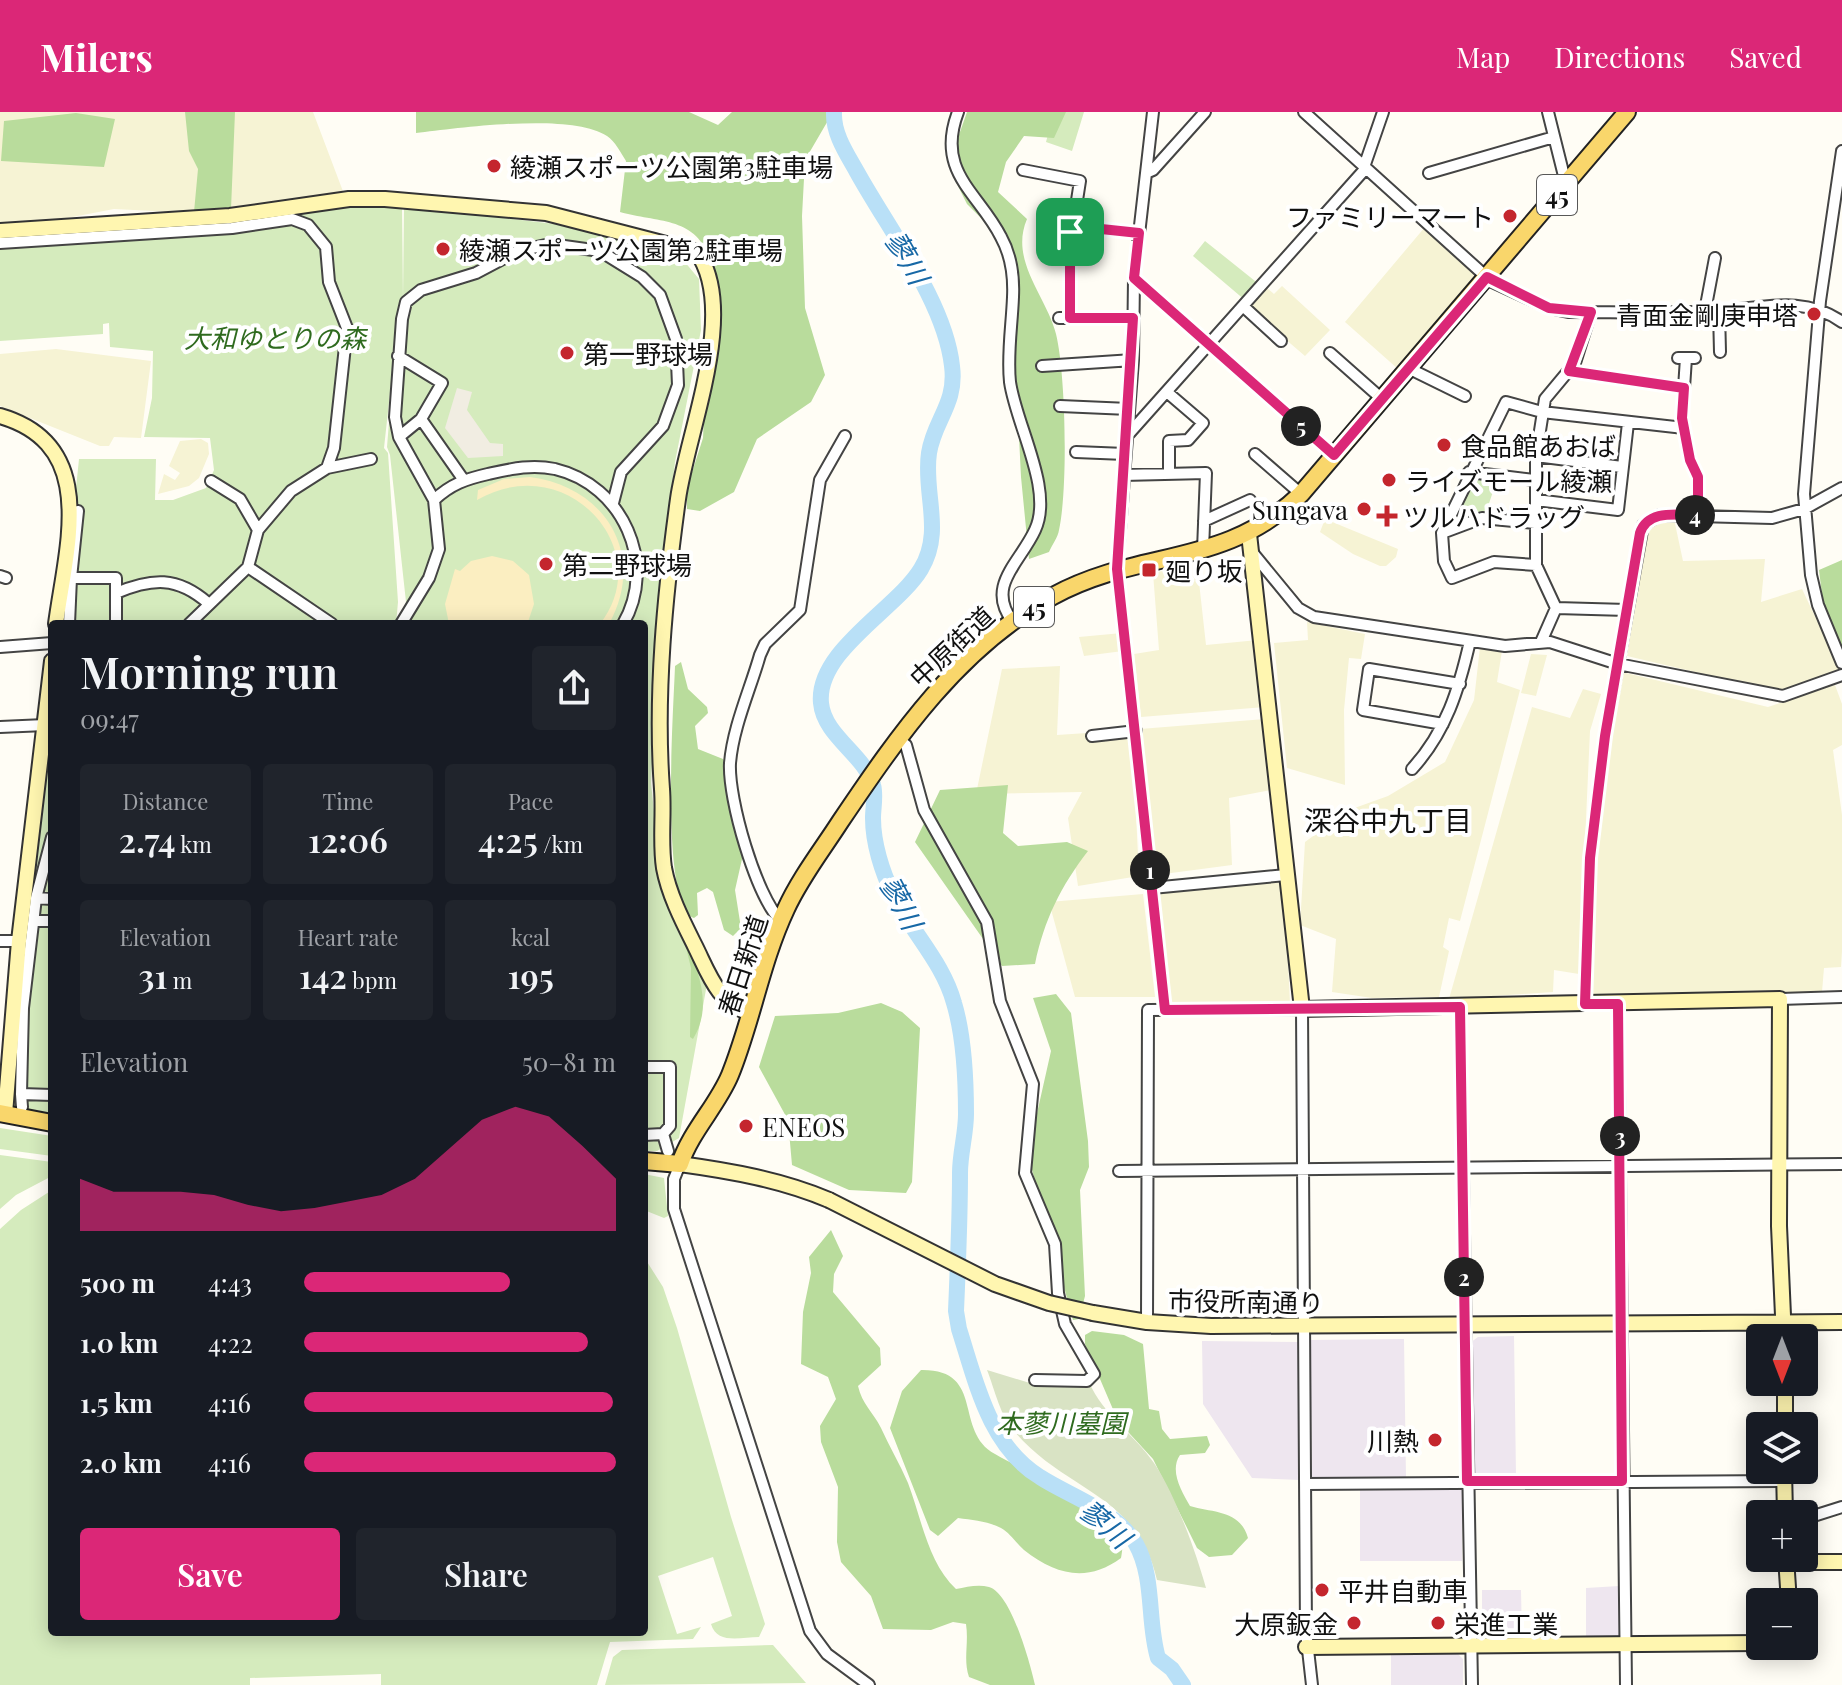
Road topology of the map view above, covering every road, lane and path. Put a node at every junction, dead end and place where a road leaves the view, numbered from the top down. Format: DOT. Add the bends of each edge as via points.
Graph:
graph roads {
  1 [pos="958,112"];
  2 [pos="1153,112"];
  3 [pos="1205,112"];
  4 [pos="1304,112"];
  5 [pos="1383,112"];
  6 [pos="1548,112"];
  7 [pos="1627,112"];
  8 [pos="1554,137"];
  9 [pos="1842,151"];
  10 [pos="1365,168"];
  11 [pos="1023,170"];
  12 [pos="1146,173"];
  13 [pos="1429,173"];
  14 [pos="1840,182"];
  15 [pos="1566,184"];
  16 [pos="1073,226"];
  17 [pos="0,231"];
  18 [pos="1139,233"];
  19 [pos="0,243"];
  20 [pos="1715,258"];
  21 [pos="1487,277"];
  22 [pos="1134,278"];
  23 [pos="1244,307"];
  24 [pos="1820,309"];
  25 [pos="1705,311"];
  26 [pos="1719,311"];
  27 [pos="1591,312"];
  28 [pos="1133,318"];
  29 [pos="1842,322"];
  30 [pos="1281,341"];
  31 [pos="1210,345"];
  32 [pos="1720,352"];
  33 [pos="1330,353"];
  34 [pos="398,356"];
  35 [pos="1686,358"];
  36 [pos="1133,360"];
  37 [pos="1042,366"];
  38 [pos="1408,368"];
  39 [pos="1569,371"];
  40 [pos="1684,388"];
  41 [pos="1168,393"];
  42 [pos="1465,396"];
  43 [pos="1382,399"];
  44 [pos="1060,406"];
  45 [pos="1129,409"];
  46 [pos="1542,412"];
  47 [pos="0,416"];
  48 [pos="421,419"];
  49 [pos="1628,423"];
  50 [pos="1684,428"];
  51 [pos="845,436"];
  52 [pos="399,437"];
  53 [pos="1126,437"];
  54 [pos="1076,452"];
  55 [pos="1125,454"];
  56 [pos="1255,454"];
  57 [pos="1334,455"];
  58 [pos="1536,456"];
  59 [pos="371,459"];
  60 [pos="1622,467"];
  61 [pos="327,468"];
  62 [pos="1469,472"];
  63 [pos="1169,474"];
  64 [pos="1123,475"];
  65 [pos="463,479"];
  66 [pos="1534,480"];
  67 [pos="211,481"];
  68 [pos="1842,488"];
  69 [pos="1301,494"];
  70 [pos="434,500"];
  71 [pos="1250,500"];
  72 [pos="1536,500"];
  73 [pos="613,503"];
  74 [pos="1804,509"];
  75 [pos="78,511"];
  76 [pos="1698,515"];
  77 [pos="1204,521"];
  78 [pos="1535,523"];
  79 [pos="258,530"];
  80 [pos="1442,533"];
  81 [pos="1249,534"];
  82 [pos="1203,550"];
  83 [pos="1252,552"];
  84 [pos="1536,565"];
  85 [pos="248,567"];
  86 [pos="1117,569"];
  87 [pos="71,578"];
  88 [pos="116,593"];
  89 [pos="208,603"];
  90 [pos="1556,608"];
  91 [pos="1627,610"];
  92 [pos="56,620"];
  93 [pos="69,620"];
  94 [pos="116,620"];
  95 [pos="193,620"];
  96 [pos="326,620"];
  97 [pos="403,620"];
  98 [pos="625,620"];
  99 [pos="1013,622"];
  100 [pos="1470,641"];
  101 [pos="1541,642"];
  102 [pos="48,643"];
  103 [pos="0,647"];
  104 [pos="1842,663"];
  105 [pos="1618,664"];
  106 [pos="1842,675"];
  107 [pos="1460,684"];
  108 [pos="48,698"];
  109 [pos="1443,724"];
  110 [pos="45,725"];
  111 [pos="0,727"];
  112 [pos="1136,731"];
  113 [pos="1092,736"];
  114 [pos="896,738"];
  115 [pos="1412,769"];
  116 [pos="863,789"];
  117 [pos="48,852"];
  118 [pos="1286,875"];
  119 [pos="1152,888"];
  120 [pos="36,898"];
  121 [pos="48,899"];
  122 [pos="34,921"];
  123 [pos="48,921"];
  124 [pos="781,921"];
  125 [pos="0,941"];
  126 [pos="19,941"];
  127 [pos="1842,997"];
  128 [pos="1780,999"];
  129 [pos="1585,1004"];
  130 [pos="1618,1004"];
  131 [pos="1460,1007"];
  132 [pos="1302,1009"];
  133 [pos="1165,1010"];
  134 [pos="751,1013"];
  135 [pos="648,1067"];
  136 [pos="21,1094"];
  137 [pos="48,1095"];
  138 [pos="22,1107"];
  139 [pos="2,1114"];
  140 [pos="48,1122"];
  141 [pos="663,1134"];
  142 [pos="648,1135"];
  143 [pos="674,1158"];
  144 [pos="648,1161"];
  145 [pos="1842,1164"];
  146 [pos="1779,1165"];
  147 [pos="1620,1166"];
  148 [pos="1462,1167"];
  149 [pos="1303,1169"];
  150 [pos="1147,1170"];
  151 [pos="1119,1171"];
  152 [pos="1147,1322"];
  153 [pos="1783,1322"];
  154 [pos="1842,1322"];
  155 [pos="1465,1324"];
  156 [pos="1623,1324"];
  157 [pos="1305,1327"];
  158 [pos="1035,1380"];
  159 [pos="1746,1476"];
  160 [pos="1467,1481"];
  161 [pos="1622,1481"];
  162 [pos="1306,1484"];
  163 [pos="1842,1507"];
  164 [pos="1818,1515"];
  165 [pos="1818,1561"];
  166 [pos="1842,1562"];
  167 [pos="1746,1643"];
  168 [pos="1625,1644"];
  169 [pos="1472,1645"];
  170 [pos="1306,1647"];
  171 [pos="869,1685"];
  172 [pos="1312,1685"];
  173 [pos="1472,1685"];
  174 [pos="1626,1685"];
  1 -- 99 [label="street" via="951,142 960,179 1009,254 1010,378 1041,502 1035,529 1002,586 1002,604"];
  2 -- 12 [label="street"];
  3 -- 12 [label="street"];
  4 -- 10 [label="street"];
  5 -- 10 [label="street"];
  6 -- 8 [label="street"];
  7 -- 15 [label="main road, 中原街道 / 45"];
  8 -- 13 [label="street"];
  8 -- 15 [label="street"];
  9 -- 14 [label="street"];
  10 -- 21 [label="street"];
  10 -- 23 [label="street"];
  11 -- 16 [label="street" via="1080,181"];
  12 -- 18 [label="street"];
  14 -- 24 [label="street"];
  15 -- 21 [label="main road, 中原街道 / 45"];
  16 -- 18 [label="street"];
  16 -- 28 [label="street" via="1064,318"];
  17 -- 134 [label="street" via="230,216 385,199 546,213 697,252 713,287 668,592 660,751 664,868 719,994"];
  18 -- 22 [label="street"];
  19 -- 61 [label="street" via="232,228 292,219 308,225 326,247 329,282 347,328 334,448"];
  20 -- 25 [label="street"];
  21 -- 27 [label="street" via="1549,308"];
  21 -- 38 [label="main road, 中原街道 / 45"];
  22 -- 28 [label="street"];
  22 -- 31 [label="street"];
  23 -- 30 [label="street"];
  23 -- 31 [label="street"];
  24 -- 26 [label="street" via="1762,304"];
  24 -- 29 [label="street"];
  24 -- 74 [label="street"];
  25 -- 26 [label="street"];
  25 -- 27 [label="street"];
  26 -- 32 [label="street"];
  27 -- 39 [label="street"];
  28 -- 36 [label="street"];
  31 -- 41 [label="street"];
  31 -- 57 [label="street"];
  33 -- 43 [label="street"];
  34 -- 48 [label="street" via="442,383"];
  34 -- 52 [label="street" via="394,397"];
  34 -- 73 [label="street" via="406,302 421,290 476,273 518,251 550,244 574,245 623,262 660,295 680,363 663,426 621,472"];
  35 -- 40 [label="street"];
  36 -- 37 [label="street"];
  36 -- 45 [label="street"];
  38 -- 42 [label="street"];
  38 -- 43 [label="main road, 中原街道 / 45"];
  39 -- 40 [label="street"];
  39 -- 46 [label="street" via="1549,391"];
  40 -- 50 [label="street"];
  41 -- 53 [label="street"];
  41 -- 63 [label="street" via="1203,423 1188,440 1169,441"];
  43 -- 57 [label="main road, 中原街道 / 45"];
  44 -- 45 [label="street"];
  45 -- 53 [label="street"];
  46 -- 49 [label="street"];
  46 -- 58 [label="street"];
  46 -- 62 [label="street" via="1506,402"];
  47 -- 92 [label="street" via="47,440 65,471 70,510"];
  48 -- 52 [label="street"];
  48 -- 65 [label="street"];
  49 -- 50 [label="street"];
  49 -- 60 [label="street"];
  50 -- 76 [label="street" via="1698,477"];
  51 -- 124 [label="street" via="820,480 800,610 765,644 730,762 731,787 754,873 768,909"];
  52 -- 70 [label="street"];
  53 -- 55 [label="street"];
  54 -- 55 [label="street"];
  55 -- 64 [label="street"];
  56 -- 69 [label="street"];
  57 -- 69 [label="main road, 中原街道 / 45"];
  58 -- 60 [label="street"];
  58 -- 66 [label="street"];
  59 -- 61 [label="street"];
  60 -- 72 [label="street" via="1618,510"];
  61 -- 79 [label="street" via="291,491"];
  62 -- 66 [label="street"];
  62 -- 80 [label="street"];
  63 -- 64 [label="street"];
  63 -- 77 [label="street" via="1206,473"];
  64 -- 86 [label="street"];
  65 -- 70 [label="street"];
  65 -- 73 [label="street" via="513,468 557,470"];
  66 -- 72 [label="street"];
  67 -- 79 [label="street" via="240,499"];
  68 -- 74 [label="street"];
  69 -- 81 [label="main road, 中原街道 / 45"];
  70 -- 97 [label="street" via="439,535 435,563"];
  71 -- 77 [label="street"];
  72 -- 78 [label="street"];
  73 -- 98 [label="street" via="628,530 637,566"];
  74 -- 76 [label="street" via="1772,518"];
  74 -- 104 [label="street" via="1818,605"];
  75 -- 87 [label="street"];
  76 -- 91 [label="street" via="1660,515 1643,525"];
  77 -- 82 [label="street"];
  78 -- 80 [label="street" via="1482,518"];
  78 -- 84 [label="street"];
  79 -- 85 [label="street"];
  80 -- 84 [label="street" via="1444,561 1452,578 1494,562"];
  81 -- 82 [label="main road, 中原街道 / 45"];
  81 -- 83 [label="street"];
  82 -- 86 [label="main road, 中原街道 / 45"];
  83 -- 100 [label="street" via="1305,613"];
  83 -- 118 [label="street"];
  84 -- 90 [label="street"];
  85 -- 89 [label="street"];
  85 -- 96 [label="street"];
  86 -- 99 [label="main road, 中原街道 / 45" via="1066,589"];
  86 -- 112 [label="street"];
  87 -- 88 [label="street" via="116,578"];
  87 -- 93 [label="street"];
  88 -- 89 [label="street" via="165,580"];
  88 -- 94 [label="street"];
  89 -- 95 [label="street"];
  90 -- 91 [label="street"];
  90 -- 101 [label="street"];
  91 -- 105 [label="street"];
  99 -- 114 [label="main road, 中原街道 / 45" via="925,702"];
  100 -- 101 [label="street" via="1505,646"];
  100 -- 107 [label="street"];
  101 -- 105 [label="street"];
  102 -- 103 [label="street"];
  105 -- 106 [label="street" via="1783,696"];
  105 -- 129 [label="street" via="1590,858"];
  107 -- 109 [label="street"];
  107 -- 109 [label="street" via="1369,669 1363,710"];
  108 -- 110 [label="street"];
  109 -- 115 [label="street"];
  110 -- 111 [label="street"];
  110 -- 126 [label="street"];
  112 -- 113 [label="street"];
  112 -- 119 [label="street"];
  114 -- 116 [label="main road, 中原街道 / 45"];
  114 -- 158 [label="street" via="906,745 924,810 987,922 1000,1001 1033,1084 1025,1173 1055,1244 1065,1324 1094,1374 1087,1381"];
  116 -- 124 [label="main road, 春日新道 / 45" via="794,892"];
  117 -- 120 [label="street"];
  118 -- 119 [label="street"];
  118 -- 132 [label="street"];
  119 -- 133 [label="street"];
  120 -- 121 [label="street"];
  120 -- 122 [label="street"];
  122 -- 123 [label="street"];
  122 -- 136 [label="street" via="23,1008"];
  124 -- 134 [label="main road, 春日新道 / 45"];
  125 -- 126 [label="street"];
  126 -- 139 [label="street"];
  127 -- 128 [label="street"];
  128 -- 130 [label="street"];
  128 -- 146 [label="street"];
  129 -- 130 [label="street"];
  129 -- 131 [label="street"];
  130 -- 147 [label="street"];
  131 -- 132 [label="street"];
  131 -- 148 [label="street"];
  132 -- 133 [label="street"];
  132 -- 149 [label="street"];
  133 -- 150 [label="street" via="1148,1010"];
  134 -- 143 [label="main road, 春日新道 / 45" via="726,1085"];
  135 -- 141 [label="street" via="670,1067 670,1126"];
  136 -- 137 [label="street"];
  136 -- 138 [label="street"];
  139 -- 140 [label="main road"];
  141 -- 142 [label="street"];
  141 -- 143 [label="street"];
  143 -- 144 [label="main road"];
  143 -- 152 [label="street, 市役所南通り, bridge" via="802,1188 995,1284 1049,1303"];
  143 -- 171 [label="street" via="674,1209 810,1631 827,1654"];
  145 -- 146 [label="street"];
  146 -- 147 [label="street"];
  146 -- 153 [label="street"];
  147 -- 148 [label="street"];
  147 -- 156 [label="street"];
  148 -- 149 [label="street"];
  148 -- 155 [label="street"];
  149 -- 150 [label="street"];
  149 -- 157 [label="street"];
  150 -- 151 [label="street"];
  150 -- 152 [label="street"];
  152 -- 157 [label="street, 市役所南通り"];
  153 -- 154 [label="street, 市役所南通り"];
  153 -- 156 [label="street, 市役所南通り"];
  155 -- 156 [label="street, 市役所南通り"];
  155 -- 157 [label="street, 市役所南通り"];
  155 -- 160 [label="street"];
  156 -- 161 [label="street"];
  157 -- 162 [label="street"];
  159 -- 161 [label="street"];
  160 -- 161 [label="street"];
  160 -- 162 [label="street"];
  160 -- 169 [label="street"];
  161 -- 168 [label="street"];
  162 -- 170 [label="street"];
  163 -- 164 [label="street"];
  165 -- 166 [label="street"];
  167 -- 168 [label="street"];
  168 -- 169 [label="street"];
  168 -- 174 [label="street"];
  169 -- 170 [label="street"];
  169 -- 173 [label="street"];
  170 -- 172 [label="street"];
}
